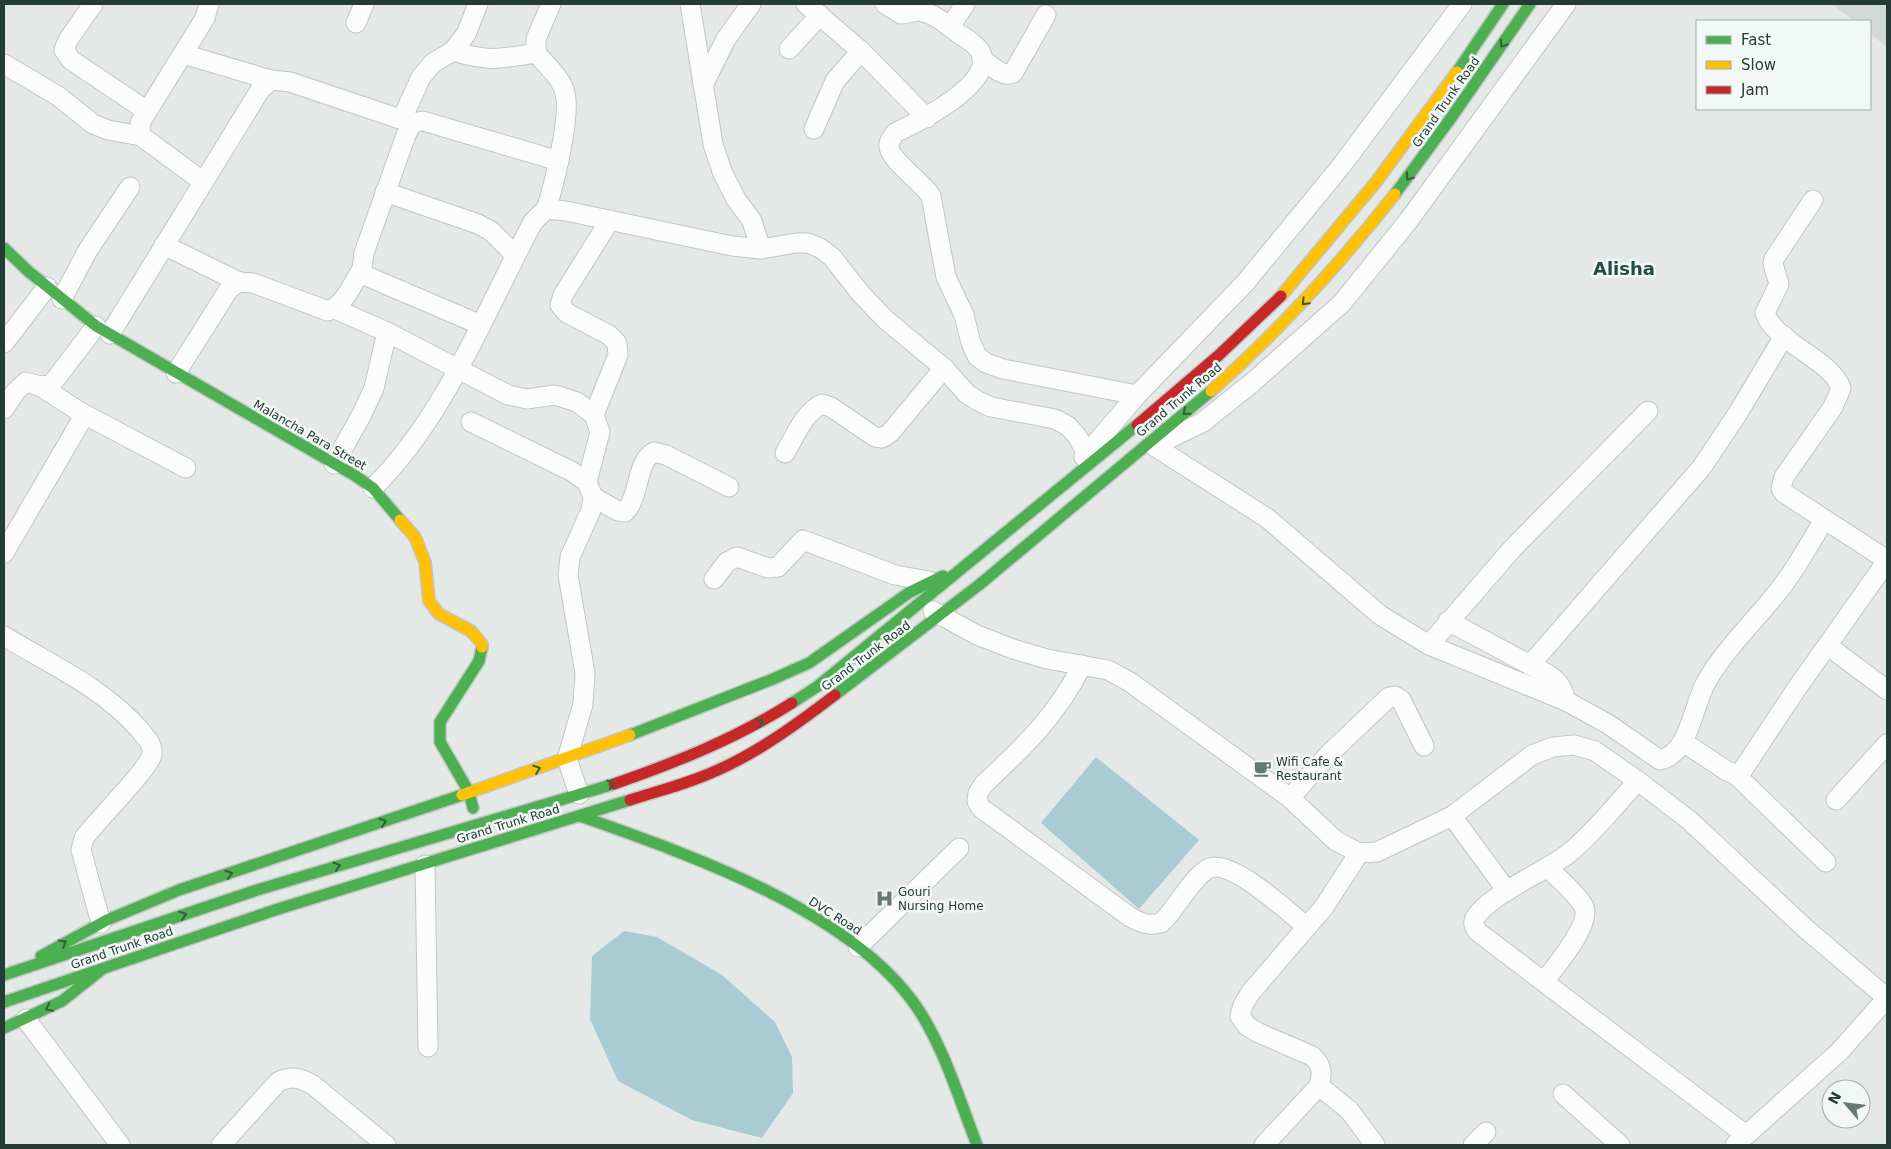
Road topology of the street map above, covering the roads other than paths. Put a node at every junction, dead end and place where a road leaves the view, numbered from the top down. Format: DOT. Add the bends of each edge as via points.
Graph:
graph roads {
  1 [pos="93,4"];
  2 [pos="209,4"];
  3 [pos="364,4"];
  4 [pos="478,4"];
  5 [pos="551,4"];
  6 [pos="690,4"];
  7 [pos="751,4"];
  8 [pos="884,4"];
  9 [pos="965,4"];
  10 [pos="1462,4"];
  11 [pos="1503,4"];
  12 [pos="1530,4"];
  13 [pos="1566,4"];
  14 [pos="813,10"];
  15 [pos="1046,15"];
  16 [pos="356,23"];
  17 [pos="950,27"];
  18 [pos="789,49"];
  19 [pos="453,51"];
  20 [pos="861,51"];
  21 [pos="536,53"];
  22 [pos="183,54"];
  23 [pos="982,59"];
  24 [pos="4,64"];
  25 [pos="271,80"];
  26 [pos="704,85"];
  27 [pos="147,111"];
  28 [pos="927,118"];
  29 [pos="407,121"];
  30 [pos="814,129"];
  31 [pos="140,136"];
  32 [pos="559,161"];
  33 [pos="202,181"];
  34 [pos="130,187"];
  35 [pos="386,192"];
  36 [pos="1813,200"];
  37 [pos="546,210"];
  38 [pos="610,220"];
  39 [pos="164,245"];
  40 [pos="4,248"];
  41 [pos="761,249"];
  42 [pos="515,256"];
  43 [pos="362,269"];
  44 [pos="239,282"];
  45 [pos="47,287"];
  46 [pos="62,299"];
  47 [pos="335,309"];
  48 [pos="481,325"];
  49 [pos="103,330"];
  50 [pos="387,332"];
  51 [pos="1784,336"];
  52 [pos="4,343"];
  53 [pos="944,368"];
  54 [pos="458,370"];
  55 [pos="176,373"];
  56 [pos="40,386"];
  57 [pos="1137,395"];
  58 [pos="4,409"];
  59 [pos="1648,411"];
  60 [pos="80,412"];
  61 [pos="594,415"];
  62 [pos="471,422"];
  63 [pos="1154,446"];
  64 [pos="785,453"];
  65 [pos="1087,454"];
  66 [pos="1133,456"];
  67 [pos="334,464"];
  68 [pos="186,468"];
  69 [pos="729,487"];
  70 [pos="373,488"];
  71 [pos="590,490"];
  72 [pos="1055,493"];
  73 [pos="1824,520"];
  74 [pos="4,553"];
  75 [pos="1887,561"];
  76 [pos="964,568"];
  77 [pos="714,579"];
  78 [pos="929,581"];
  79 [pos="922,603"];
  80 [pos="942,617"];
  81 [pos="1448,621"];
  82 [pos="4,636"];
  83 [pos="1429,645"];
  84 [pos="1828,646"];
  85 [pos="1082,665"];
  86 [pos="1530,665"];
  87 [pos="1887,690"];
  88 [pos="1566,701"];
  89 [pos="1683,742"];
  90 [pos="1887,744"];
  91 [pos="1424,746"];
  92 [pos="567,759"];
  93 [pos="1735,774"];
  94 [pos="1638,781"];
  95 [pos="468,792"];
  96 [pos="579,794"];
  97 [pos="1290,798"];
  98 [pos="1836,800"];
  99 [pos="580,816"];
  100 [pos="1452,816"];
  101 [pos="478,823"];
  102 [pos="486,846"];
  103 [pos="959,848"];
  104 [pos="1359,853"];
  105 [pos="1826,862"];
  106 [pos="425,864"];
  107 [pos="1548,868"];
  108 [pos="1508,891"];
  109 [pos="101,924"];
  110 [pos="1307,927"];
  111 [pos="858,947"];
  112 [pos="22,969"];
  113 [pos="102,969"];
  114 [pos="4,975"];
  115 [pos="1544,982"];
  116 [pos="1887,998"];
  117 [pos="4,1002"];
  118 [pos="26,1019"];
  119 [pos="4,1028"];
  120 [pos="428,1047"];
  121 [pos="1319,1086"];
  122 [pos="1563,1094"];
  123 [pos="1740,1140"];
  124 [pos="120,1145"];
  125 [pos="221,1145"];
  126 [pos="386,1145"];
  127 [pos="977,1145"];
  128 [pos="1264,1145"];
  129 [pos="1375,1145"];
  130 [pos="1620,1145"];
  1 -- 27 [label="street" via="64,50 71,60"];
  2 -- 22 [label="street" via="205,18"];
  3 -- 16 [label="street"];
  4 -- 19 [label="street" via="466,34"];
  5 -- 21 [label="street" via="536,39"];
  6 -- 26 [label="street"];
  7 -- 26 [label="street" via="726,40"];
  8 -- 17 [label="street" via="901,14 926,13"];
  9 -- 17 [label="street"];
  10 -- 57 [label="street" via="1342,165 1245,283"];
  11 -- 72 [label="main road, Grand Trunk Road" via="1444,91 1376,182 1282,295 1219,355"];
  12 -- 66 [label="main road, Grand Trunk Road, one-way" via="1472,91 1368,230 1305,302 1233,372"];
  13 -- 63 [label="street" via="1409,220 1342,302 1203,422"];
  14 -- 18 [label="street"];
  14 -- 20 [label="street"];
  15 -- 23 [label="street" via="1013,73 1002,74"];
  17 -- 23 [label="street" via="972,42"];
  19 -- 21 [label="street" via="495,60"];
  19 -- 29 [label="street" via="433,63 421,77"];
  20 -- 28 [label="street"];
  20 -- 30 [label="street" via="835,81"];
  21 -- 32 [label="street" via="557,76 565,93"];
  22 -- 25 [label="street"];
  22 -- 27 [label="street"];
  23 -- 28 [label="street" via="967,88"];
  24 -- 31 [label="street" via="58,96 94,124"];
  25 -- 29 [label="street" via="290,82"];
  25 -- 33 [label="street" via="260,90"];
  26 -- 41 [label="street" via="714,144 723,174 752,221"];
  27 -- 31 [label="street" via="140,123"];
  28 -- 57 [label="street" via="895,133 889,147 892,155 924,185 931,196 946,277 964,314 970,343 977,356 1003,369"];
  29 -- 32 [label="street" via="423,120"];
  29 -- 35 [label="street"];
  31 -- 33 [label="street"];
  32 -- 37 [label="street"];
  33 -- 39 [label="street"];
  34 -- 46 [label="street" via="88,250"];
  35 -- 42 [label="street" via="478,224 502,240"];
  35 -- 43 [label="street" via="364,253"];
  36 -- 51 [label="street" via="1774,259 1779,284 1765,313 1771,325"];
  37 -- 38 [label="street"];
  37 -- 42 [label="street" via="533,222"];
  38 -- 41 [label="street" via="732,246"];
  38 -- 61 [label="street" via="560,305 567,313 609,335 617,343 618,355"];
  39 -- 44 [label="street"];
  39 -- 49 [label="street"];
  40 -- 45 [label="main road, Malancha Para Street"];
  41 -- 53 [label="street" via="796,243 820,248 832,257 886,320"];
  42 -- 48 [label="street"];
  43 -- 47 [label="street"];
  43 -- 48 [label="street" via="364,276 371,280"];
  44 -- 47 [label="street" via="253,283 322,310"];
  44 -- 55 [label="street" via="229,289"];
  45 -- 46 [label="main road, Malancha Para Street"];
  45 -- 52 [label="street"];
  46 -- 49 [label="main road, Malancha Para Street"];
  47 -- 50 [label="street"];
  48 -- 54 [label="street"];
  49 -- 55 [label="main road, Malancha Para Street"];
  49 -- 56 [label="street" via="51,385"];
  50 -- 54 [label="street"];
  50 -- 67 [label="street" via="374,388"];
  51 -- 73 [label="street" via="1833,376 1841,388 1833,407 1781,483 1784,493"];
  51 -- 86 [label="street" via="1702,466"];
  53 -- 64 [label="street" via="890,433 882,438 875,437 822,404 808,414"];
  53 -- 65 [label="street" via="967,394 978,401 1055,419 1068,426"];
  54 -- 61 [label="street" via="508,395 527,399 555,395 577,402"];
  54 -- 70 [label="street" via="393,469"];
  55 -- 67 [label="main road, Malancha Para Street"];
  56 -- 58 [label="street" via="26,382"];
  56 -- 60 [label="street"];
  57 -- 65 [label="street"];
  59 -- 81 [label="street" via="1512,549"];
  60 -- 68 [label="street"];
  60 -- 74 [label="street" via="81,421"];
  61 -- 71 [label="street" via="600,432"];
  62 -- 71 [label="street" via="571,471"];
  63 -- 66 [label="street"];
  63 -- 83 [label="street" via="1268,518 1380,615"];
  65 -- 72 [label="street"];
  66 -- 80 [label="main road, Grand Trunk Road"];
  67 -- 70 [label="main road, Malancha Para Street"];
  69 -- 71 [label="street" via="666,454 654,452 645,461 633,500 625,512 618,511"];
  70 -- 95 [label="main road, Malancha Para Street" via="415,537 425,562 429,601 439,614 471,631 482,644 479,661 440,722 440,742"];
  71 -- 92 [label="street" via="591,510 570,557 568,576 585,673 583,704"];
  72 -- 76 [label="main road, Grand Trunk Road"];
  73 -- 75 [label="street"];
  73 -- 89 [label="street" via="1789,578 1716,666 1704,686"];
  75 -- 84 [label="street"];
  76 -- 78 [label="main road"];
  76 -- 79 [label="main road, Grand Trunk Road"];
  77 -- 78 [label="street" via="727,562 737,557 768,568 778,567 803,540 894,575"];
  78 -- 92 [label="main road" via="803,665"];
  79 -- 80 [label="street"];
  96 -- 79 [label="main road, Grand Trunk Road, one-way" via="682,760 768,718 818,686"];
  80 -- 85 [label="street" via="1013,649"];
  80 -- 99 [label="main road, Grand Trunk Road" via="822,708 758,750 694,780"];
  81 -- 83 [label="street"];
  81 -- 86 [label="street"];
  82 -- 109 [label="street" via="92,687 122,710 151,743 152,756 142,771 84,838 81,850"];
  83 -- 88 [label="street"];
  84 -- 87 [label="street"];
  84 -- 93 [label="street" via="1750,762"];
  85 -- 97 [label="street" via="1108,670 1130,682"];
  85 -- 110 [label="street" via="1070,689 1045,723 984,784 978,793 977,802 981,808 1141,923 1161,923 1206,870 1221,866 1248,880"];
  86 -- 88 [label="street" via="1559,682"];
  88 -- 89 [label="street" via="1608,724 1660,760 1672,754"];
  89 -- 93 [label="street"];
  90 -- 98 [label="street"];
  91 -- 97 [label="street" via="1401,700 1389,697 1328,755"];
  95 -- 92 [label="main road, one-way"];
  92 -- 96 [label="street"];
  93 -- 105 [label="street"];
  94 -- 100 [label="street" via="1595,751 1574,746 1553,747 1532,755"];
  94 -- 107 [label="street" via="1570,853"];
  94 -- 116 [label="street" via="1689,820 1806,929"];
  95 -- 101 [label="main road, Malancha Para Street"];
  109 -- 95 [label="main road, one-way" via="210,880"];
  96 -- 101 [label="main road, Grand Trunk Road"];
  97 -- 104 [label="street" via="1336,841"];
  99 -- 102 [label="main road, Grand Trunk Road"];
  99 -- 111 [label="main road, DVC Road" via="705,863 800,910"];
  100 -- 104 [label="street" via="1377,852"];
  100 -- 108 [label="street"];
  101 -- 102 [label="street"];
  112 -- 101 [label="main road, Grand Trunk Road, one-way" via="257,890"];
  102 -- 106 [label="main road, Grand Trunk Road"];
  103 -- 111 [label="street"];
  104 -- 110 [label="street" via="1324,908"];
  106 -- 113 [label="main road, Grand Trunk Road" via="275,910"];
  106 -- 120 [label="street"];
  107 -- 108 [label="street"];
  107 -- 115 [label="street" via="1584,906 1586,916 1581,930"];
  108 -- 115 [label="street" via="1481,912 1474,920 1474,926"];
  112 -- 109 [label="main road, one-way" via="65,941"];
  110 -- 121 [label="street" via="1251,992 1240,1016 1247,1026 1259,1033 1312,1056 1320,1064"];
  111 -- 127 [label="main road, DVC Road" via="888,971 915,1005 941,1055"];
  112 -- 114 [label="main road, Grand Trunk Road"];
  113 -- 117 [label="main road, Grand Trunk Road"];
  113 -- 118 [label="main road, one-way" via="62,1001"];
  115 -- 123 [label="street"];
  116 -- 123 [label="street" via="1839,1052"];
  118 -- 119 [label="main road"];
  118 -- 124 [label="street"];
  121 -- 128 [label="street"];
  121 -- 129 [label="street" via="1349,1110"];
  122 -- 130 [label="street"];
  125 -- 126 [label="street" via="278,1082 289,1077 300,1078 313,1085"];
}
